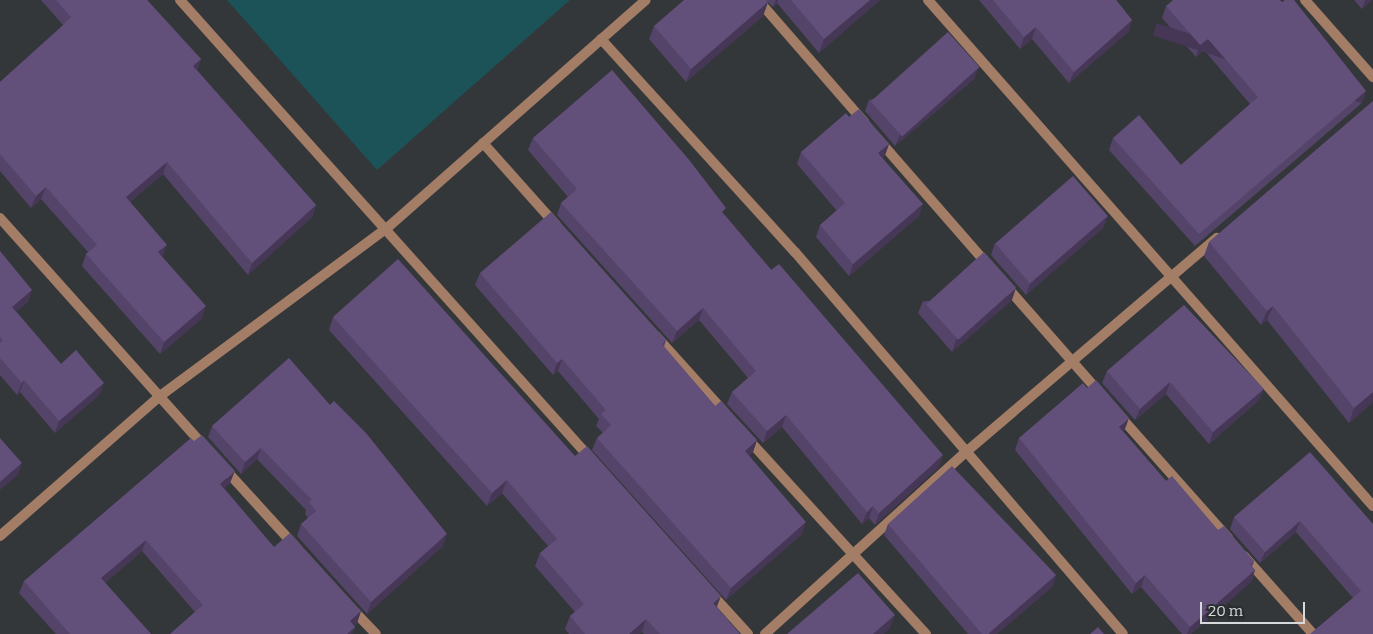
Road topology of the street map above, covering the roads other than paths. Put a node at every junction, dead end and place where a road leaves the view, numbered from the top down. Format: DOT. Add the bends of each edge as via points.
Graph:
graph roads {
  1 [pos="180,0"];
  2 [pos="646,0"];
  3 [pos="758,0"];
  4 [pos="928,0"];
  5 [pos="1305,0"];
  6 [pos="601,39"];
  7 [pos="1373,77"];
  8 [pos="483,143"];
  9 [pos="0,218"];
  10 [pos="386,229"];
  11 [pos="562,231"];
  12 [pos="1225,231"];
  13 [pos="1173,276"];
  14 [pos="648,327"];
  15 [pos="1072,362"];
  16 [pos="160,396"];
  17 [pos="966,452"];
  18 [pos="596,465"];
  19 [pos="1373,506"];
  20 [pos="0,536"];
  21 [pos="853,555"];
  22 [pos="303,556"];
  23 [pos="702,582"];
  24 [pos="342,599"];
  25 [pos="376,634"];
  26 [pos="748,634"];
  27 [pos="765,634"];
  28 [pos="926,634"];
  29 [pos="1122,634"];
  30 [pos="1313,634"];
  1 -- 10 [label="street"];
  2 -- 6 [label="street"];
  3 -- 15 [label="street"];
  4 -- 13 [label="street"];
  5 -- 7 [label="street"];
  6 -- 8 [label="street"];
  6 -- 17 [label="street" via="795,252"];
  8 -- 10 [label="street"];
  8 -- 11 [label="street"];
  9 -- 16 [label="street"];
  10 -- 16 [label="street"];
  10 -- 18 [label="street"];
  12 -- 13 [label="street"];
  13 -- 15 [label="street"];
  13 -- 19 [label="street"];
  14 -- 21 [label="street"];
  15 -- 17 [label="street"];
  15 -- 30 [label="street"];
  16 -- 20 [label="street"];
  16 -- 22 [label="street"];
  17 -- 21 [label="street"];
  17 -- 29 [label="street"];
  21 -- 27 [label="street"];
  21 -- 28 [label="street"];
  23 -- 26 [label="street"];
  24 -- 25 [label="street"];
}
